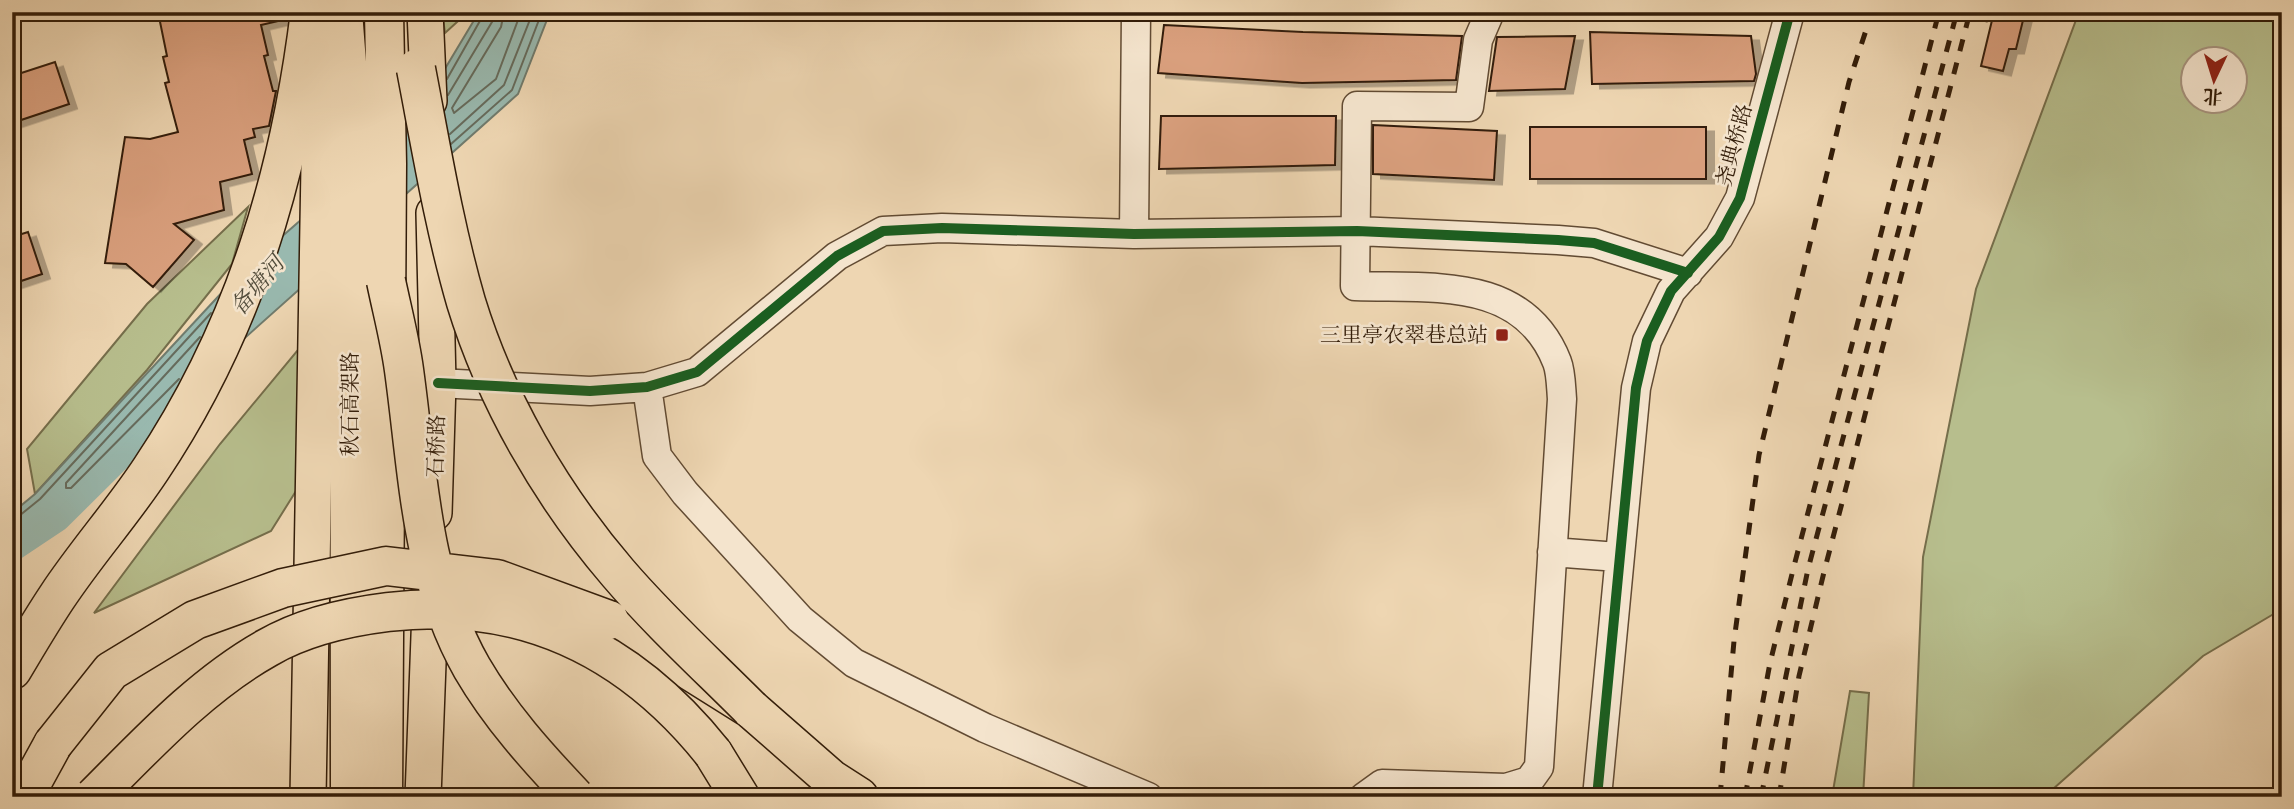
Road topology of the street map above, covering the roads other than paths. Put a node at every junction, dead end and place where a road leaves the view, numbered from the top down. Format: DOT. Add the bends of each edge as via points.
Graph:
graph roads {
  1 [pos="311,12"];
  2 [pos="343,12"];
  3 [pos="384,12"];
  4 [pos="403,12"];
  5 [pos="425,12"];
  6 [pos="1136,12"];
  7 [pos="1490,12"];
  8 [pos="1790,12"];
  9 [pos="1357,231"];
  10 [pos="1134,233"];
  11 [pos="1688,274"];
  12 [pos="386,281"];
  13 [pos="438,383"];
  14 [pos="646,387"];
  15 [pos="1552,552"];
  16 [pos="1618,557"];
  17 [pos="57,597"];
  18 [pos="12,637"];
  19 [pos="12,670"];
  20 [pos="751,709"];
  21 [pos="1135,794"];
  22 [pos="24,797"];
  23 [pos="94,797"];
  24 [pos="308,797"];
  25 [pos="350,797"];
  26 [pos="383,797"];
  27 [pos="423,797"];
  28 [pos="575,797"];
  29 [pos="740,797"];
  30 [pos="859,797"];
  31 [pos="1364,797"];
  32 [pos="1597,797"];
  1 -- 17 [label="highway" via="277,197 242,297 152,468"];
  1 -- 24 [label="main road" via="320,109"];
  2 -- 25 [label="highway, 秋石高架路, bridge" via="349,102"];
  3 -- 12 [label="highway, 秋石高架路"];
  4 -- 20 [label="highway, bridge" via="449,236 467,303 497,382 552,485 617,572"];
  5 -- 13 [label="main road, 石桥路, bridge"];
  6 -- 10 [label="street"];
  7 -- 9 [label="street" via="1478,40 1469,107 1357,106"];
  8 -- 11 [label="street, 尧典桥路" via="1740,198 1719,237"];
  9 -- 10 [label="street"];
  9 -- 11 [label="street" via="1594,243"];
  9 -- 15 [label="street" via="1355,286 1448,287 1488,295 1515,309 1543,336 1558,363 1562,399"];
  10 -- 14 [label="street" via="883,231 837,256 697,372"];
  11 -- 16 [label="street, 尧典桥路" via="1671,291 1647,341 1636,388"];
  12 -- 26 [label="highway, 秋石高架路, bridge"];
  12 -- 28 [label="highway, bridge" via="404,368 421,516 437,583 471,667 498,709"];
  13 -- 14 [label="street" via="590,391"];
  13 -- 27 [label="main road, 石桥路"];
  14 -- 21 [label="street" via="657,456 800,619 854,663 985,728"];
  15 -- 16 [label="street"];
  15 -- 31 [label="street" via="1539,767 1529,781 1506,788 1382,784"];
  16 -- 32 [label="street, 尧典桥路"];
  17 -- 18 [label="highway"];
  17 -- 19 [label="highway"];
  20 -- 22 [label="highway, bridge" via="609,620 497,579 386,566 283,588 195,620 111,671 53,744"];
  20 -- 30 [label="highway" via="831,779"];
  23 -- 29 [label="highway, bridge" via="192,702 268,647 320,625 365,614 463,609 536,623 579,640 630,672 683,715"];
}
